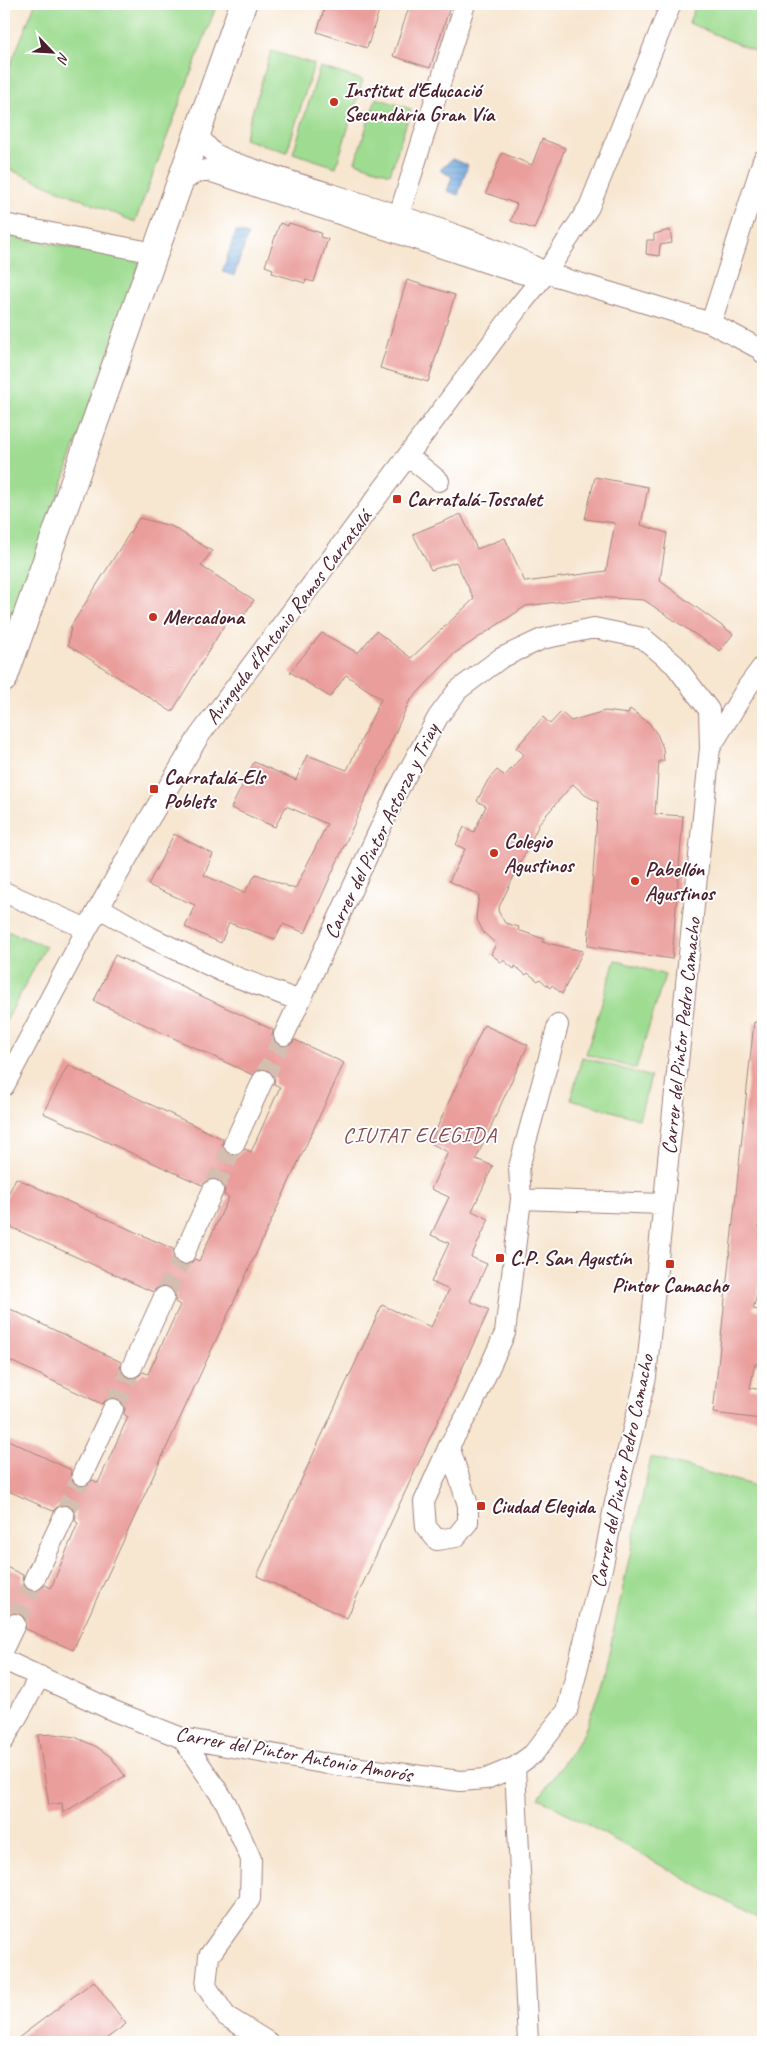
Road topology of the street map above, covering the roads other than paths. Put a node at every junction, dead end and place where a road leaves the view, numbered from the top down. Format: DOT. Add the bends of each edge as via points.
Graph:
graph roads {
  1 [pos="243,4"];
  2 [pos="466,4"];
  3 [pos="671,4"];
  4 [pos="198,136"];
  5 [pos="763,160"];
  6 [pos="181,182"];
  7 [pos="399,215"];
  8 [pos="4,224"];
  9 [pos="155,252"];
  10 [pos="546,273"];
  11 [pos="712,323"];
  12 [pos="763,353"];
  13 [pos="408,456"];
  14 [pos="439,481"];
  15 [pos="763,666"];
  16 [pos="4,679"];
  17 [pos="748,686"];
  18 [pos="709,710"];
  19 [pos="710,748"];
  20 [pos="4,892"];
  21 [pos="100,908"];
  22 [pos="87,929"];
  23 [pos="300,1001"];
  24 [pos="558,1026"];
  25 [pos="284,1035"];
  26 [pos="263,1080"];
  27 [pos="4,1086"];
  28 [pos="234,1144"];
  29 [pos="213,1190"];
  30 [pos="521,1199"];
  31 [pos="663,1204"];
  32 [pos="184,1254"];
  33 [pos="164,1297"];
  34 [pos="132,1367"];
  35 [pos="112,1409"];
  36 [pos="448,1446"];
  37 [pos="82,1475"];
  38 [pos="64,1516"];
  39 [pos="34,1580"];
  40 [pos="14,1624"];
  41 [pos="4,1647"];
  42 [pos="4,1660"];
  43 [pos="40,1676"];
  44 [pos="552,1732"];
  45 [pos="182,1738"];
  46 [pos="4,1740"];
  47 [pos="515,1767"];
  48 [pos="268,2042"];
  49 [pos="528,2042"];
  1 -- 4 [label="main road"];
  2 -- 7 [label="street"];
  3 -- 10 [label="street, Avinguda d'Antonio Ramos Carratalá" via="589,207"];
  4 -- 6 [label="main road"];
  4 -- 7 [label="street" via="213,153 229,161"];
  5 -- 11 [label="street"];
  6 -- 9 [label="main road"];
  6 -- 10 [label="street" via="206,170 503,268 524,274"];
  7 -- 10 [label="street" via="526,261"];
  8 -- 9 [label="street"];
  9 -- 16 [label="main road"];
  10 -- 11 [label="street"];
  10 -- 13 [label="street, Avinguda d'Antonio Ramos Carratalá"];
  11 -- 12 [label="street"];
  13 -- 14 [label="street"];
  13 -- 21 [label="street, Avinguda d'Antonio Ramos Carratalá" via="199,736"];
  15 -- 17 [label="street"];
  17 -- 18 [label="street"];
  17 -- 19 [label="street"];
  18 -- 19 [label="street"];
  18 -- 23 [label="street, Carrer del Pintor Astorza y Triay" via="675,665 643,638 594,628 542,638 500,658 458,690 438,717 397,792"];
  19 -- 31 [label="street, Carrer del Pintor Pedro Camacho"];
  20 -- 22 [label="street"];
  21 -- 22 [label="street, Avinguda d'Antonio Ramos Carratalá"];
  21 -- 23 [label="street" via="150,937 223,972"];
  22 -- 27 [label="street, Avinguda d'Antonio Ramos Carratalá"];
  23 -- 25 [label="street, Carrer del Pintor Astorza y Triay"];
  24 -- 30 [label="street" via="519,1166"];
  26 -- 28 [label="street"];
  29 -- 32 [label="street"];
  30 -- 31 [label="street"];
  30 -- 36 [label="street" via="505,1333 472,1406"];
  31 -- 44 [label="street, Carrer del Pintor Pedro Camacho" via="646,1377 567,1711"];
  33 -- 34 [label="street"];
  35 -- 37 [label="street"];
  38 -- 39 [label="street"];
  40 -- 41 [label="street"];
  42 -- 43 [label="street, Carrer del Pintor Antonio Amorós"];
  43 -- 45 [label="street, Carrer del Pintor Antonio Amorós"];
  43 -- 46 [label="street"];
  44 -- 47 [label="street, Carrer del Pintor Antonio Amorós" via="533,1754"];
  45 -- 47 [label="street, Carrer del Pintor Antonio Amorós" via="322,1763 460,1781 486,1779"];
  45 -- 48 [label="street" via="226,1803 251,1859 250,1899 210,1956 206,1986 226,2016"];
  47 -- 49 [label="street"];
}
